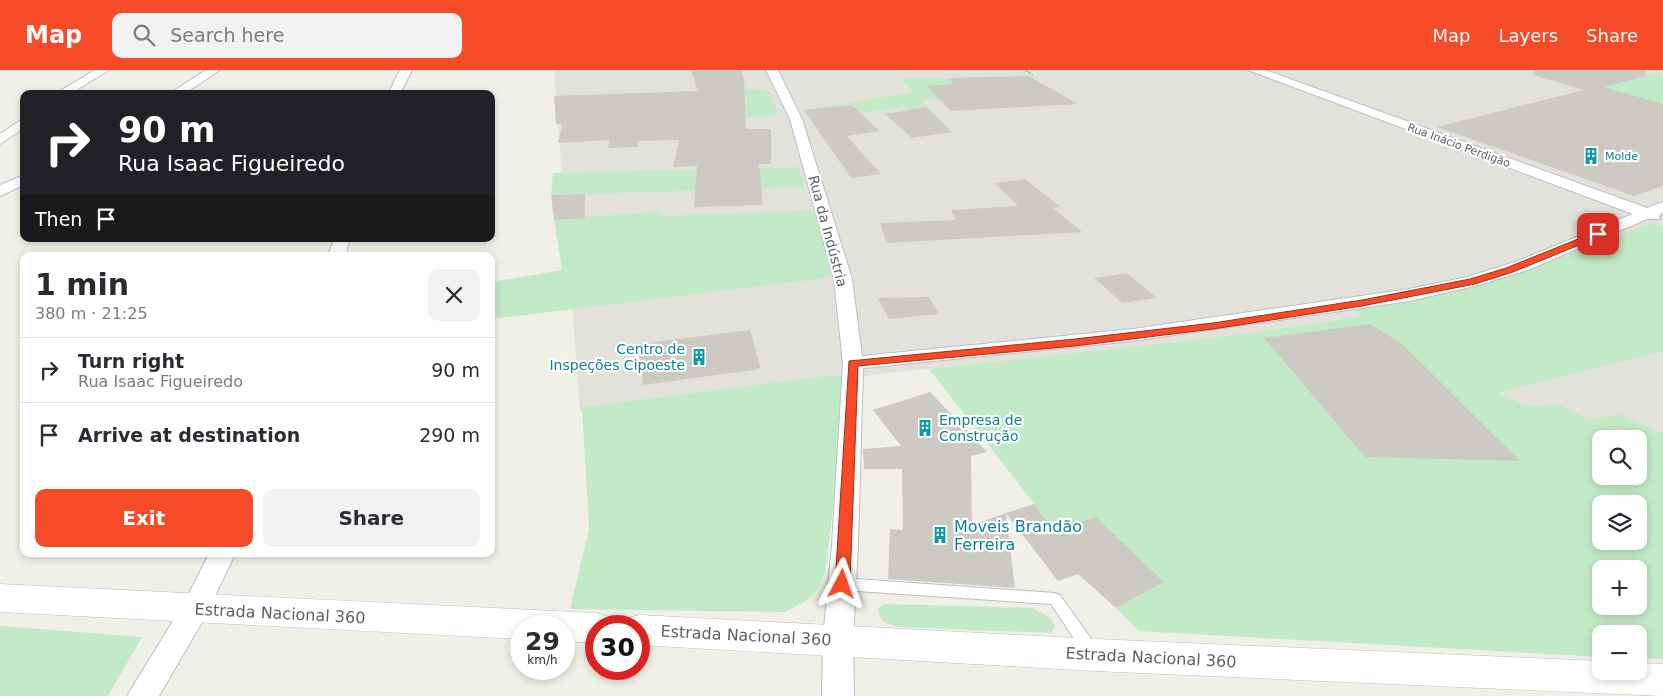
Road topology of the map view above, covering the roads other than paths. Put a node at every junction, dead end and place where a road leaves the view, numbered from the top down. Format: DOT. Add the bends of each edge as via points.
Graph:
graph roads {
  1 [pos="103,70"];
  2 [pos="214,70"];
  3 [pos="406,70"];
  4 [pos="772,70"];
  5 [pos="1254,70"];
  6 [pos="68,90"];
  7 [pos="182,90"];
  8 [pos="396,90"];
  9 [pos="20,125"];
  10 [pos="0,140"];
  11 [pos="20,181"];
  12 [pos="0,191"];
  13 [pos="1658,213"];
  14 [pos="853,363"];
  15 [pos="221,557"];
  16 [pos="842,584"];
  17 [pos="0,598"];
  18 [pos="195,609"];
  19 [pos="510,624"];
  20 [pos="650,630"];
  21 [pos="838,639"];
  22 [pos="1095,655"];
  23 [pos="1663,681"];
  24 [pos="142,696"];
  25 [pos="838,696"];
  1 -- 6 [label="street"];
  2 -- 7 [label="street"];
  3 -- 8 [label="street"];
  4 -- 14 [label="street, Rua da Indústria" via="796,119 843,279"];
  5 -- 13 [label="street, Rua Inácio Perdigão"];
  9 -- 10 [label="street"];
  11 -- 12 [label="street"];
  13 -- 14 [label="street" via="1510,270 1428,291 1206,327 1075,343"];
  14 -- 16 [label="street, Rua da Indústria"];
  15 -- 18 [label="street"];
  16 -- 21 [label="street, Rua da Indústria"];
  16 -- 22 [label="lane" via="1055,599"];
  17 -- 18 [label="main road, Estrada Nacional 360"];
  18 -- 19 [label="main road, Estrada Nacional 360"];
  18 -- 24 [label="street"];
  20 -- 21 [label="main road, Estrada Nacional 360"];
  21 -- 22 [label="main road, Estrada Nacional 360"];
  21 -- 25 [label="street, Rua da Indústria"];
  22 -- 23 [label="main road, Estrada Nacional 360"];
}
